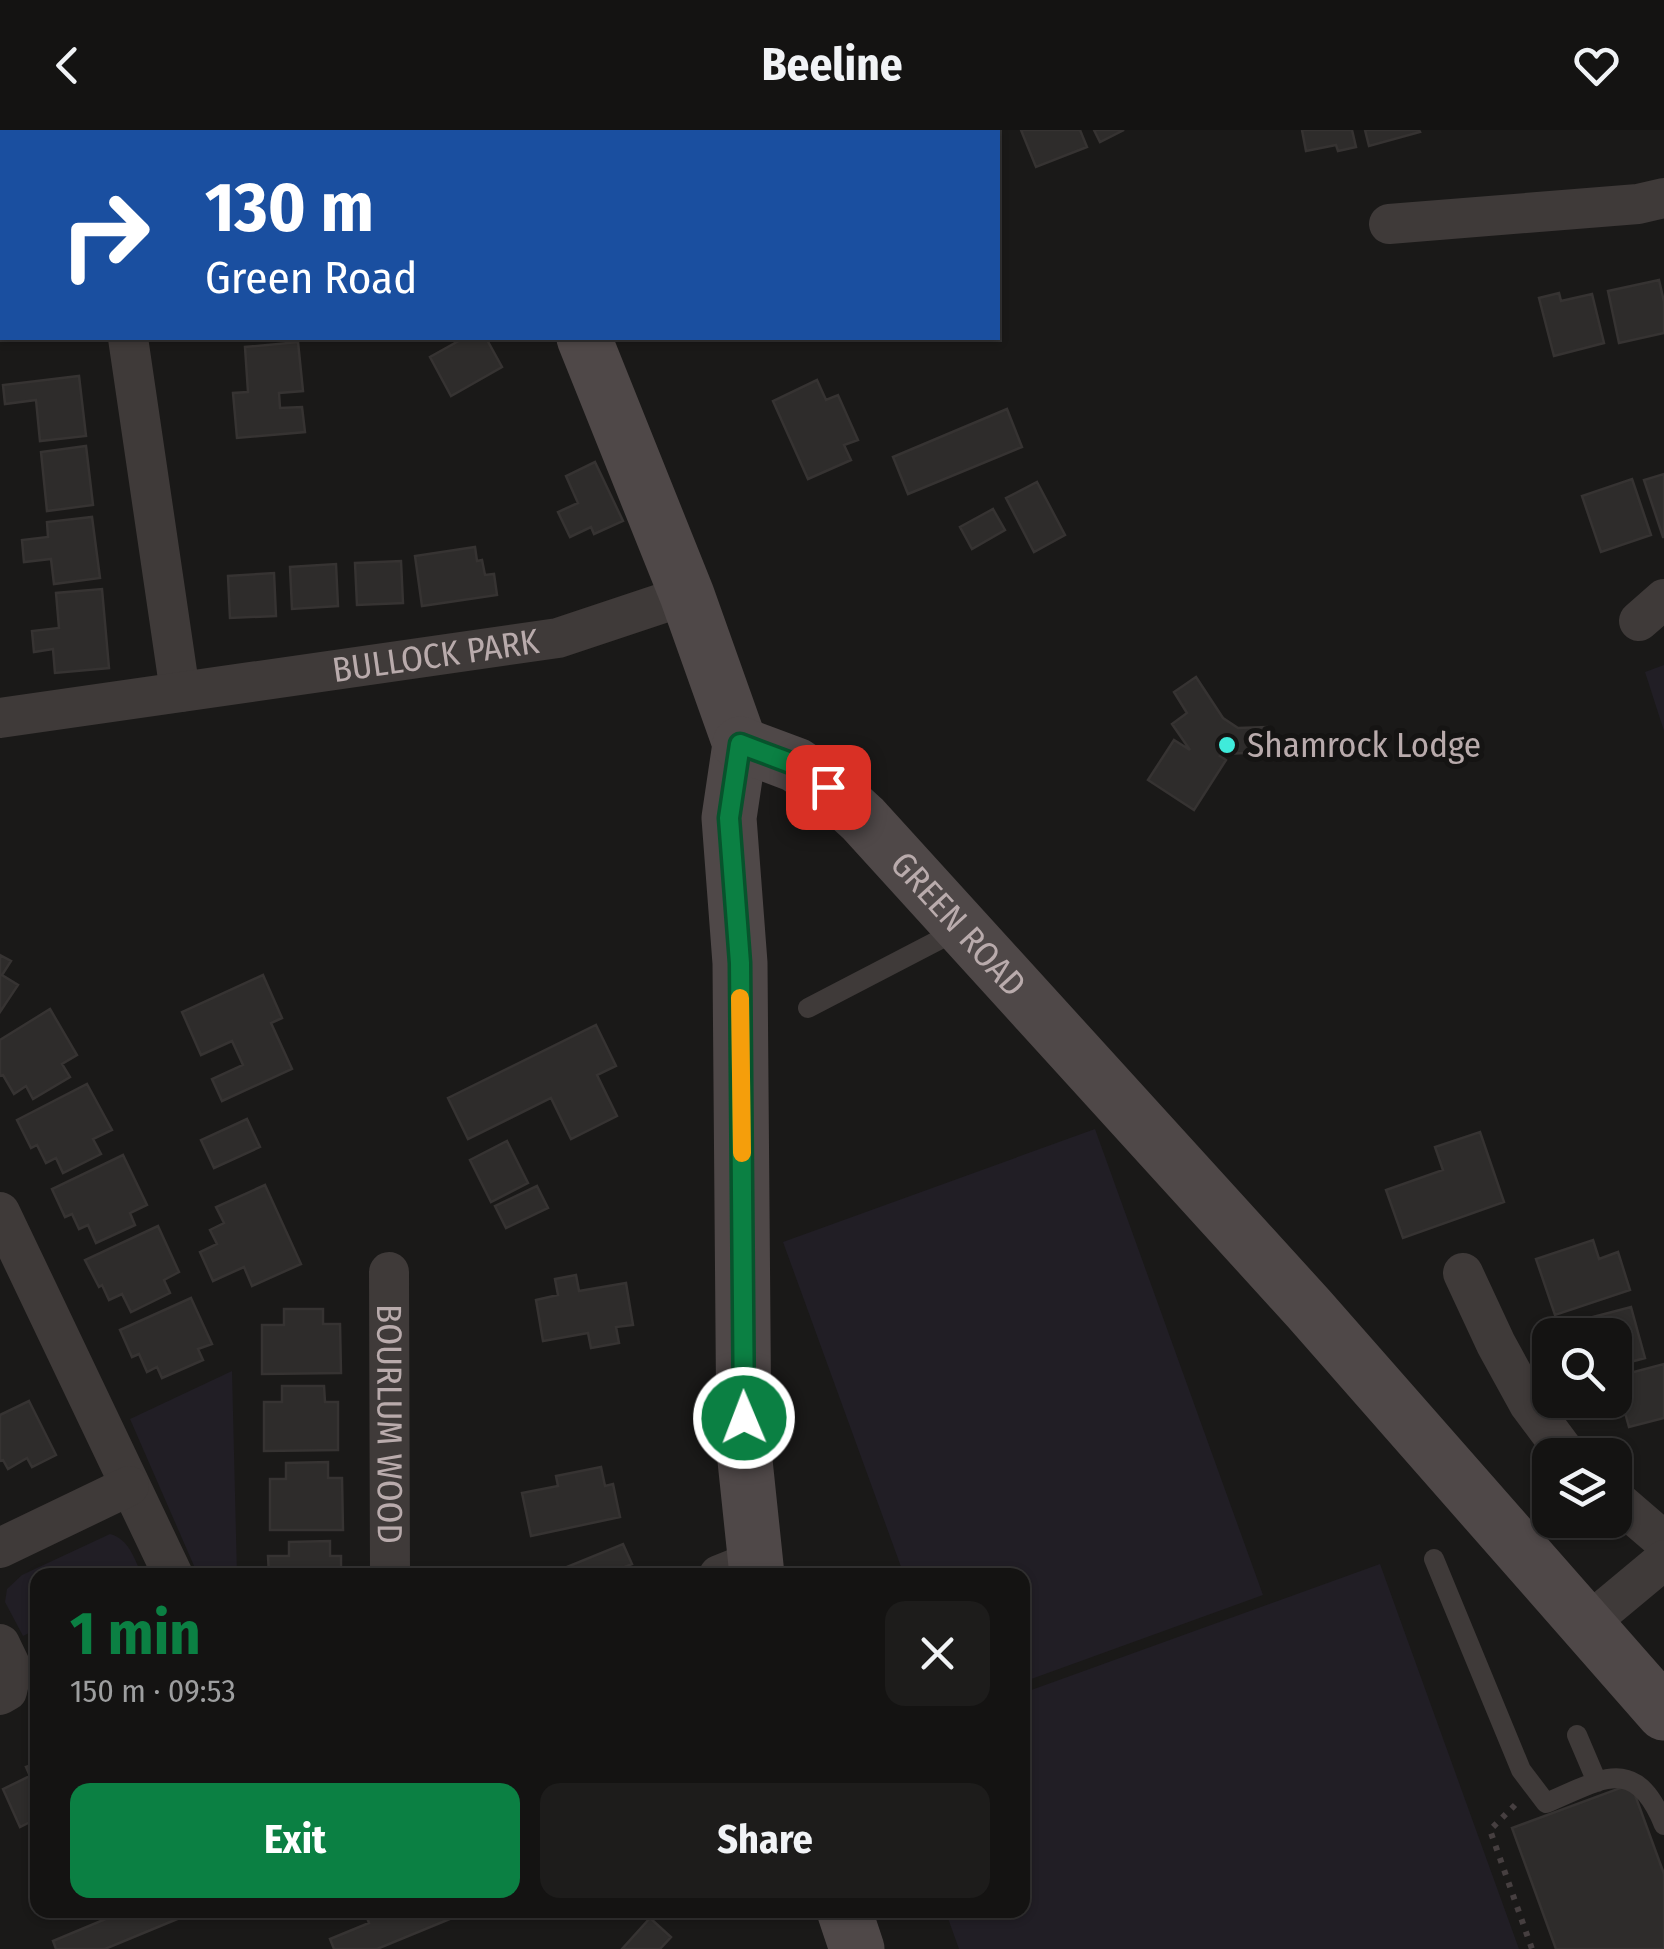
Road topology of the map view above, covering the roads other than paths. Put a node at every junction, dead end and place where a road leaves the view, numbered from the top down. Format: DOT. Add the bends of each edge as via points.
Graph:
graph roads {
  1 [pos="1664,198"];
  2 [pos="1388,224"];
  3 [pos="128,340"];
  4 [pos="585,340"];
  5 [pos="687,595"];
  6 [pos="180,692"];
  7 [pos="0,718"];
  8 [pos="740,744"];
  9 [pos="962,928"];
  10 [pos="808,1008"];
  11 [pos="0,1212"];
  12 [pos="390,1272"];
  13 [pos="1462,1274"];
  14 [pos="1554,1438"];
  15 [pos="129,1486"];
  16 [pos="1632,1514"];
  17 [pos="1664,1542"];
  18 [pos="0,1548"];
  19 [pos="1434,1559"];
  20 [pos="1664,1560"];
  21 [pos="170,1568"];
  22 [pos="390,1568"];
  23 [pos="743,1568"];
  24 [pos="1586,1625"];
  25 [pos="0,1644"];
  26 [pos="0,1695"];
  27 [pos="1664,1714"];
  28 [pos="1578,1736"];
  29 [pos="1598,1782"];
  30 [pos="1664,1825"];
  31 [pos="846,1918"];
  32 [pos="856,1949"];
  1 -- 2 [label="street"];
  3 -- 6 [label="street"];
  4 -- 5 [label="street"];
  5 -- 6 [label="street, BULLOCK PARK" via="558,638"];
  5 -- 8 [label="street"];
  6 -- 7 [label="street, BULLOCK PARK"];
  8 -- 9 [label="street, GREEN ROAD" via="796,765 828,787"];
  8 -- 23 [label="street" via="729,818 740,963"];
  9 -- 10 [label="lane"];
  9 -- 24 [label="street, GREEN ROAD"];
  11 -- 15 [label="street"];
  12 -- 22 [label="street, BOURLUM WOOD"];
  13 -- 14 [label="street" via="1529,1404"];
  15 -- 18 [label="street"];
  15 -- 21 [label="street"];
  16 -- 17 [label="street"];
  19 -- 29 [label="lane" via="1534,1787 1546,1802"];
  20 -- 24 [label="street"];
  24 -- 27 [label="street, GREEN ROAD"];
  25 -- 26 [label="street" via="12,1669"];
  28 -- 29 [label="lane"];
  29 -- 30 [label="lane" via="1628,1778 1656,1804"];
  31 -- 32 [label="street"];
}
